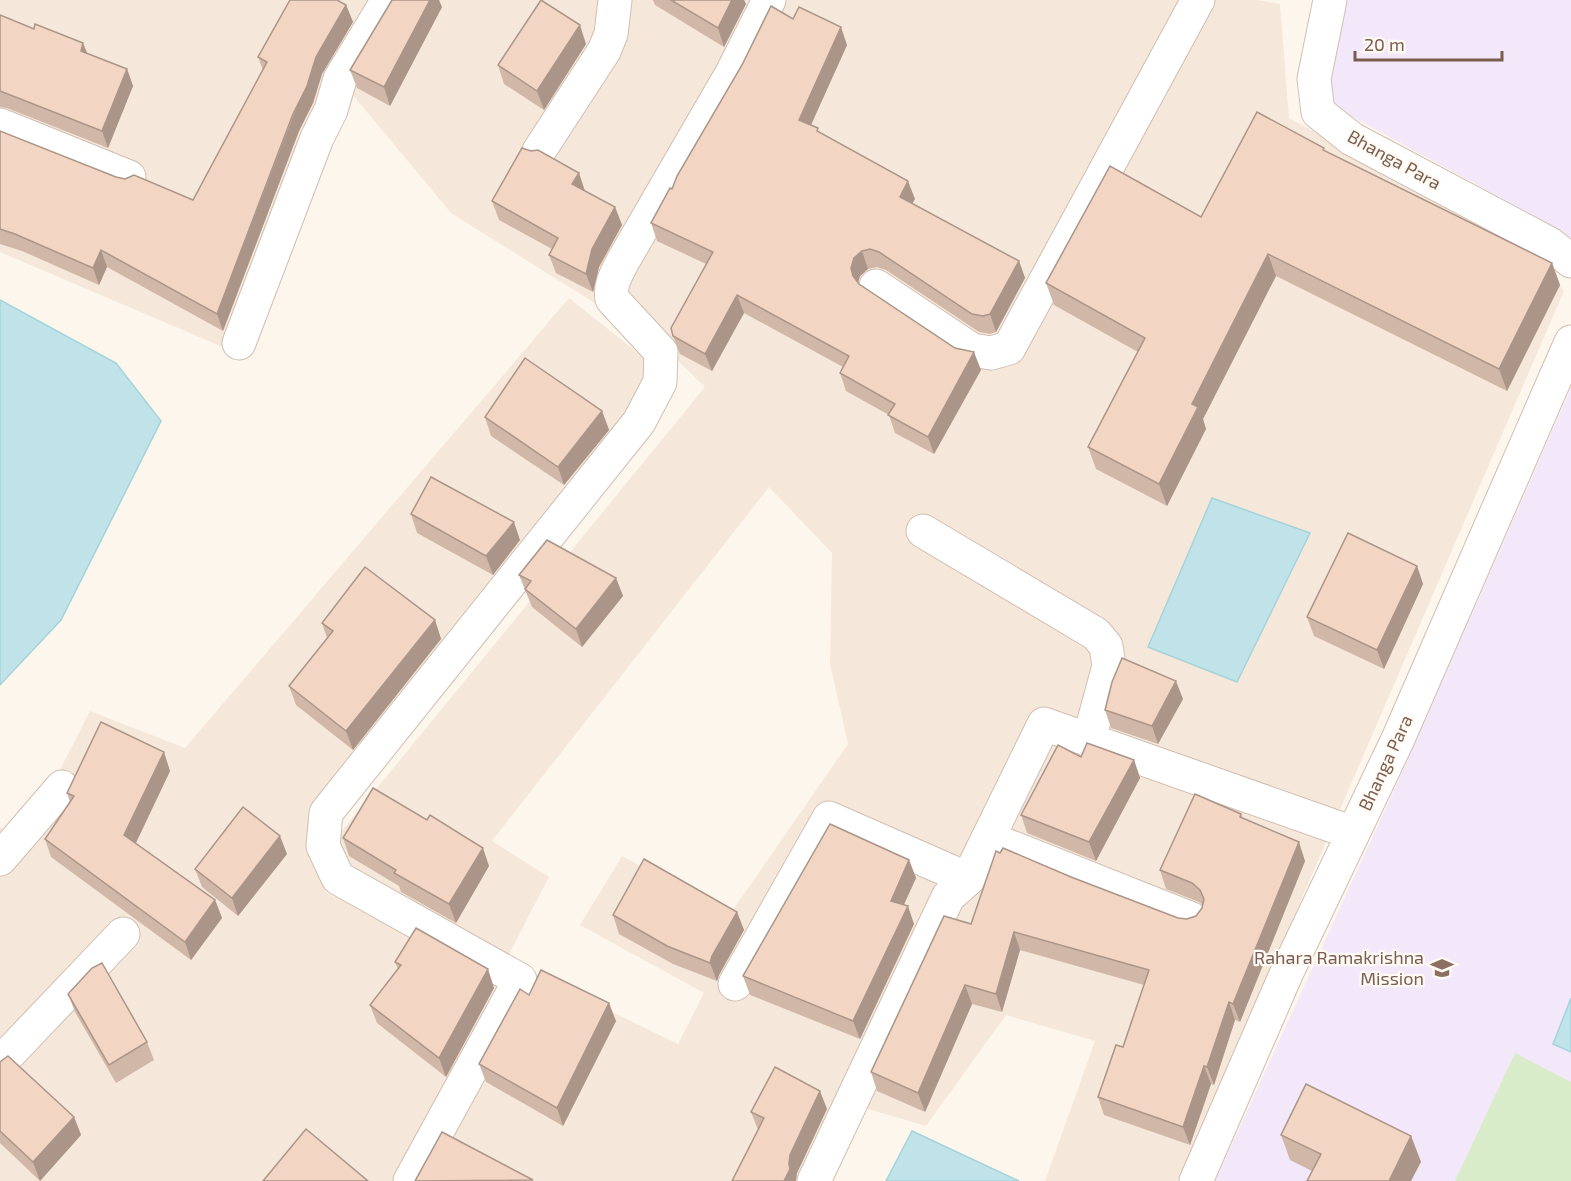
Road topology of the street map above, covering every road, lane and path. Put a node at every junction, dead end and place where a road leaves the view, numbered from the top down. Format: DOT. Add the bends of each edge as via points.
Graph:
graph roads {
  1 [pos="388,0"];
  2 [pos="615,0"];
  3 [pos="770,0"];
  4 [pos="1198,0"];
  5 [pos="1330,0"];
  6 [pos="0,125"];
  7 [pos="539,151"];
  8 [pos="129,177"];
  9 [pos="1571,261"];
  10 [pos="876,286"];
  11 [pos="1571,342"];
  12 [pos="239,343"];
  13 [pos="923,531"];
  14 [pos="1089,740"];
  15 [pos="62,787"];
  16 [pos="1353,833"];
  17 [pos="988,838"];
  18 [pos="0,859"];
  19 [pos="968,879"];
  20 [pos="1192,919"];
  21 [pos="123,934"];
  22 [pos="735,984"];
  23 [pos="0,1063"];
  24 [pos="410,1181"];
  25 [pos="814,1181"];
  26 [pos="1196,1181"];
  1 -- 12 [label="street" via="340,79"];
  2 -- 7 [label="street" via="611,34 604,51"];
  3 -- 24 [label="street" via="612,284 612,299 661,352 660,382 644,412 326,813 323,846 338,878 520,980"];
  4 -- 10 [label="street" via="1009,348 992,353 972,350"];
  5 -- 9 [label="street, Bhanga Para" via="1314,79 1318,112 1352,139 1550,244"];
  6 -- 8 [label="street"];
  11 -- 16 [label="street, Bhanga Para"];
  13 -- 14 [label="street" via="1096,634 1106,646 1109,666"];
  14 -- 16 [label="street"];
  14 -- 17 [label="street" via="1044,724"];
  15 -- 18 [label="street"];
  16 -- 26 [label="street, Bhanga Para"];
  17 -- 19 [label="street"];
  17 -- 20 [label="street"];
  19 -- 22 [label="street" via="829,818"];
  19 -- 25 [label="street" via="948,897"];
  21 -- 23 [label="street"];
}
